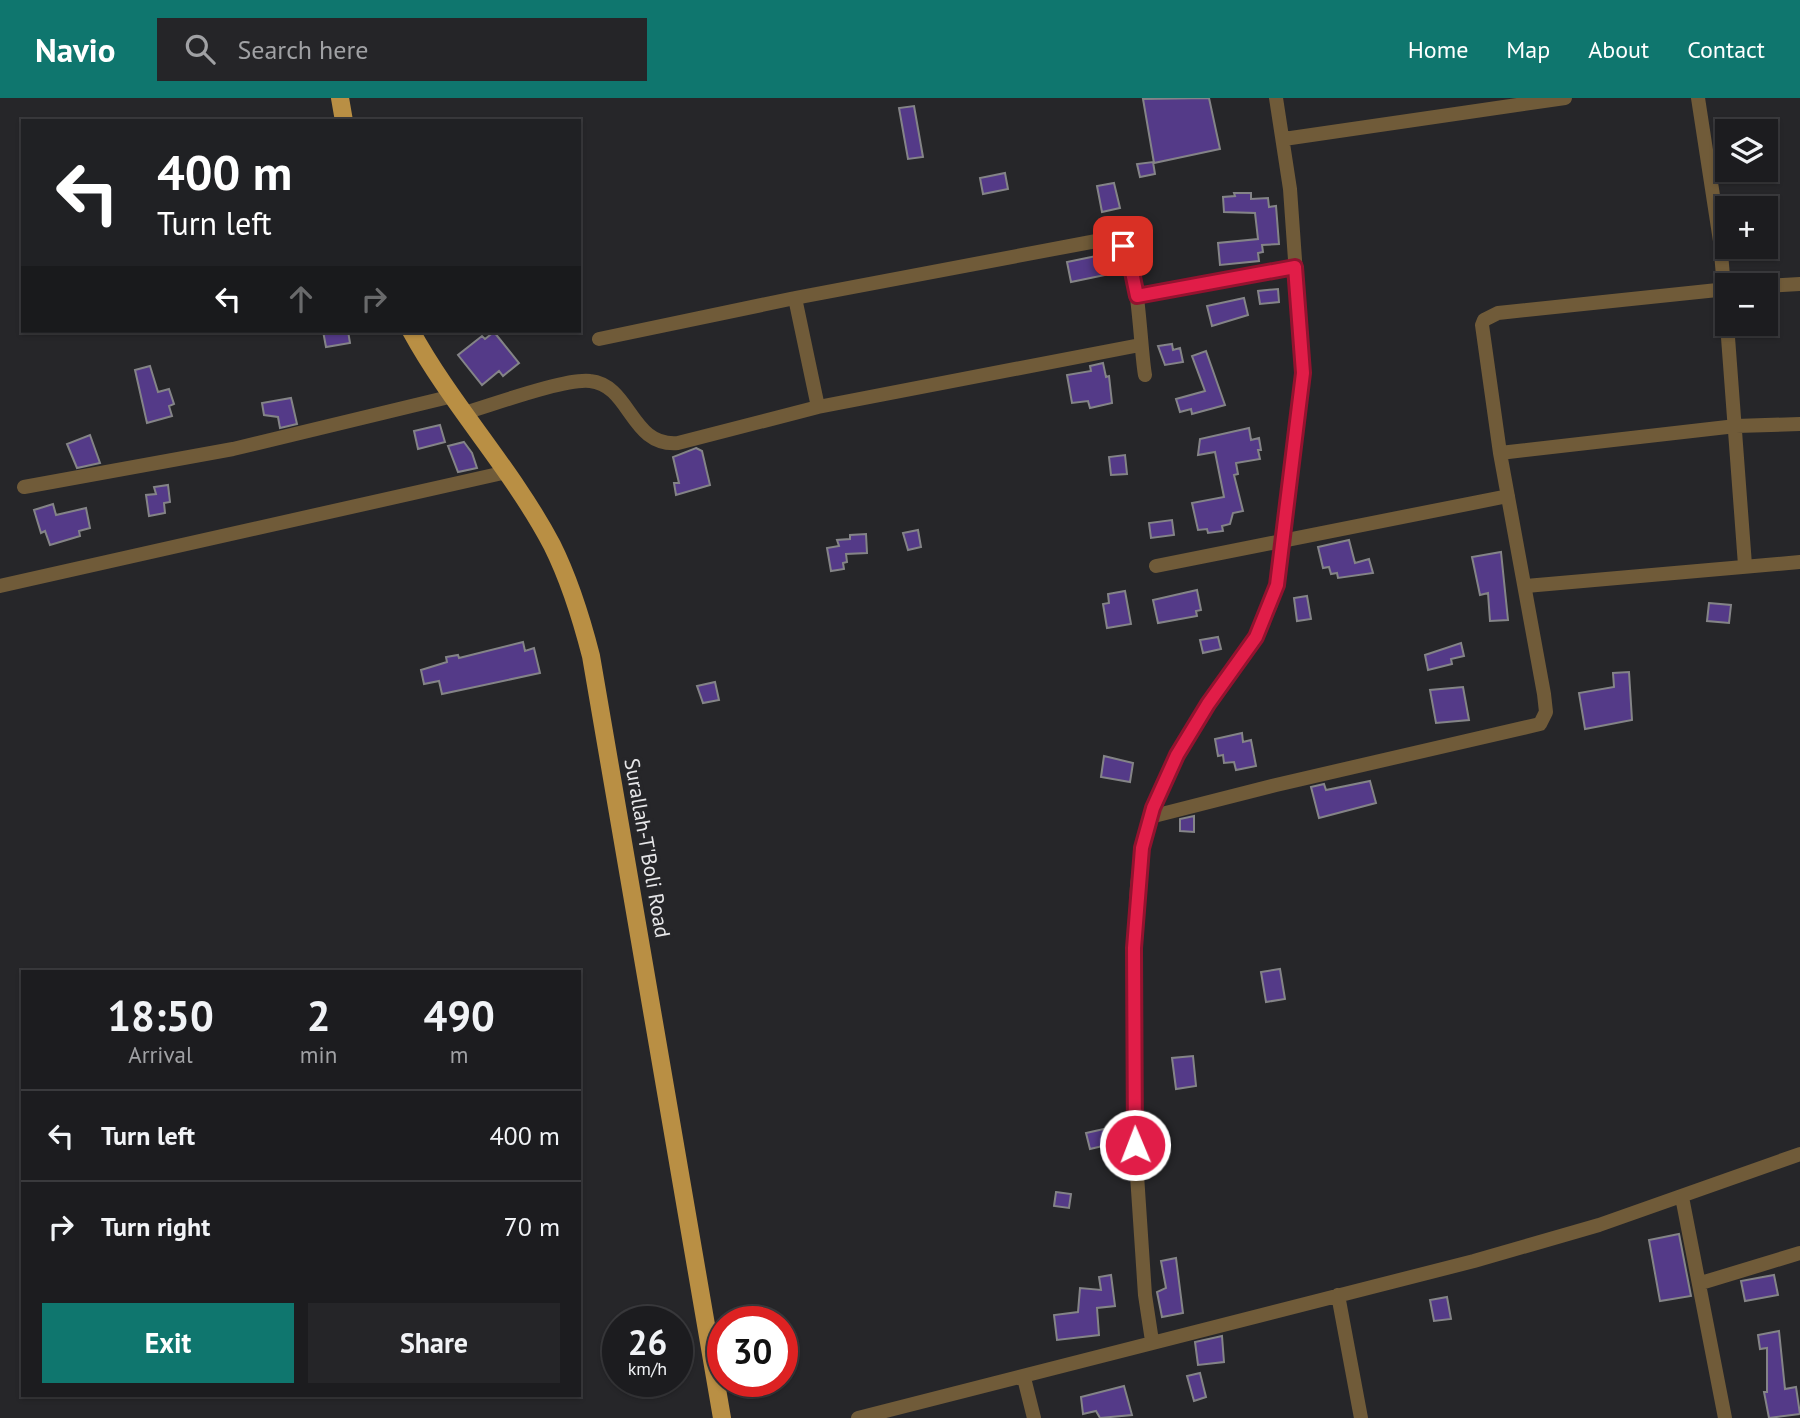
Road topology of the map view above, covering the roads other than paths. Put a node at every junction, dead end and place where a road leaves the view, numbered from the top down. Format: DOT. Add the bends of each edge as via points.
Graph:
graph roads {
  1 [pos="340,98"];
  2 [pos="1276,98"];
  3 [pos="1565,98"];
  4 [pos="1698,98"];
  5 [pos="1520,101"];
  6 [pos="344,119"];
  7 [pos="1284,139"];
  8 [pos="1295,267"];
  9 [pos="1724,273"];
  10 [pos="1800,284"];
  11 [pos="1778,285"];
  12 [pos="1715,290"];
  13 [pos="1137,296"];
  14 [pos="795,298"];
  15 [pos="412,333"];
  16 [pos="1728,336"];
  17 [pos="599,338"];
  18 [pos="1140,345"];
  19 [pos="1145,375"];
  20 [pos="453,396"];
  21 [pos="818,407"];
  22 [pos="464,413"];
  23 [pos="1800,424"];
  24 [pos="1736,426"];
  25 [pos="1500,453"];
  26 [pos="507,472"];
  27 [pos="24,487"];
  28 [pos="1508,496"];
  29 [pos="1284,540"];
  30 [pos="1800,562"];
  31 [pos="1745,565"];
  32 [pos="1156,566"];
  33 [pos="0,586"];
  34 [pos="1526,586"];
  35 [pos="1150,817"];
  36 [pos="1800,1154"];
  37 [pos="1682,1197"];
  38 [pos="1800,1253"];
  39 [pos="1701,1283"];
  40 [pos="1338,1295"];
  41 [pos="1152,1341"];
  42 [pos="1024,1378"];
  43 [pos="722,1418"];
  44 [pos="858,1418"];
  45 [pos="1034,1418"];
  46 [pos="1361,1418"];
  47 [pos="1725,1418"];
  1 -- 6 [label="main road"];
  2 -- 7 [label="street"];
  3 -- 5 [label="street"];
  4 -- 9 [label="street"];
  5 -- 7 [label="street"];
  7 -- 8 [label="street"];
  8 -- 13 [label="street"];
  8 -- 29 [label="street" via="1303,373"];
  10 -- 11 [label="street"];
  12 -- 25 [label="street" via="1498,313 1484,320 1481,328"];
  13 -- 14 [label="street" via="1128,253 1119,243 1107,240"];
  13 -- 18 [label="street"];
  14 -- 17 [label="street"];
  14 -- 21 [label="street"];
  15 -- 20 [label="main road, Surallah-T'Boli Road"];
  16 -- 24 [label="street"];
  18 -- 19 [label="street"];
  18 -- 21 [label="street"];
  20 -- 22 [label="main road, Surallah-T'Boli Road"];
  20 -- 27 [label="street" via="233,449"];
  21 -- 22 [label="street" via="667,444 650,438 614,394 591,381"];
  22 -- 26 [label="main road, Surallah-T'Boli Road"];
  23 -- 24 [label="street"];
  24 -- 25 [label="street"];
  24 -- 31 [label="street"];
  25 -- 28 [label="street"];
  26 -- 33 [label="street"];
  26 -- 43 [label="main road, Surallah-T'Boli Road" via="551,545 576,599 591,656"];
  28 -- 29 [label="street"];
  28 -- 34 [label="street"];
  29 -- 32 [label="street"];
  29 -- 35 [label="street" via="1277,585 1259,630 1177,755"];
  30 -- 31 [label="street"];
  31 -- 34 [label="street"];
  34 -- 35 [label="street" via="1545,694 1546,712 1540,724"];
  35 -- 41 [label="street" via="1142,848 1134,948 1135,1145"];
  36 -- 37 [label="street"];
  37 -- 39 [label="street"];
  37 -- 40 [label="street" via="1487,1257"];
  38 -- 39 [label="street"];
  39 -- 47 [label="street"];
  40 -- 41 [label="street"];
  40 -- 46 [label="street"];
  41 -- 42 [label="street"];
  42 -- 44 [label="street"];
  42 -- 45 [label="street"];
}
